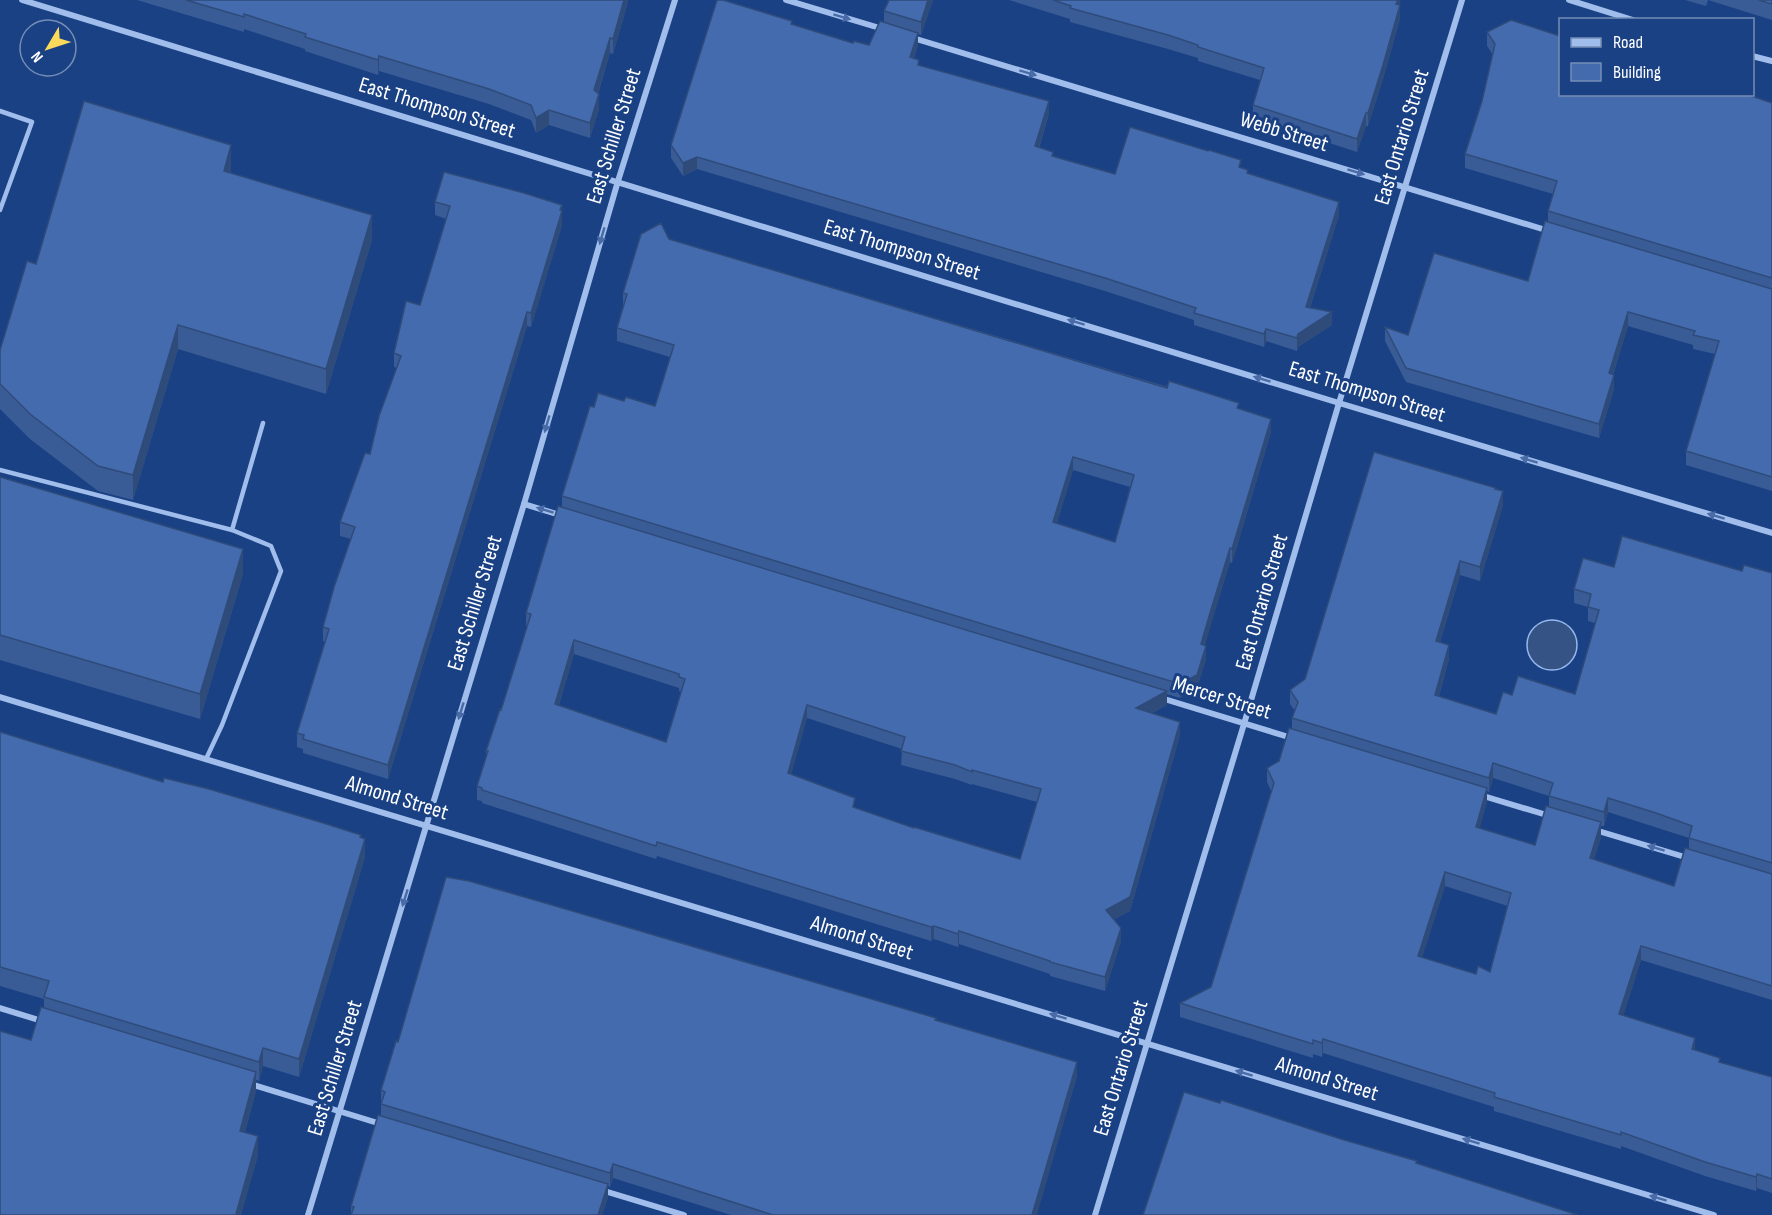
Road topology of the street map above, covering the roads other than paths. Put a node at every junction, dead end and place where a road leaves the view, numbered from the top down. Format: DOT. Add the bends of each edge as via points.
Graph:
graph roads {
  1 [pos="22,0"];
  2 [pos="675,0"];
  3 [pos="786,0"];
  4 [pos="1462,0"];
  5 [pos="1569,0"];
  6 [pos="1627,18"];
  7 [pos="889,31"];
  8 [pos="900,35"];
  9 [pos="1754,57"];
  10 [pos="1772,62"];
  11 [pos="0,111"];
  12 [pos="618,181"];
  13 [pos="1406,187"];
  14 [pos="0,210"];
  15 [pos="1554,232"];
  16 [pos="1339,403"];
  17 [pos="263,423"];
  18 [pos="0,470"];
  19 [pos="524,504"];
  20 [pos="570,518"];
  21 [pos="232,530"];
  22 [pos="1772,533"];
  23 [pos="1153,696"];
  24 [pos="0,697"];
  25 [pos="1244,724"];
  26 [pos="1302,741"];
  27 [pos="206,759"];
  28 [pos="1474,793"];
  29 [pos="1554,818"];
  30 [pos="427,825"];
  31 [pos="1588,828"];
  32 [pos="1692,859"];
  33 [pos="0,1008"];
  34 [pos="57,1026"];
  35 [pos="1148,1043"];
  36 [pos="238,1081"];
  37 [pos="340,1111"];
  38 [pos="386,1125"];
  39 [pos="592,1187"];
  40 [pos="308,1215"];
  41 [pos="684,1215"];
  42 [pos="1095,1215"];
  43 [pos="1714,1215"];
  1 -- 12 [label="street, East Thompson Street"];
  2 -- 12 [label="street, East Schiller Street"];
  3 -- 7 [label="street, one-way"];
  4 -- 13 [label="street, East Ontario Street"];
  5 -- 6 [label="street"];
  8 -- 13 [label="street, Webb Street, one-way"];
  9 -- 10 [label="street"];
  11 -- 14 [label="lane" via="32,122"];
  16 -- 12 [label="street, East Thompson Street, one-way"];
  12 -- 19 [label="street, East Schiller Street, one-way"];
  13 -- 15 [label="street, Webb Street"];
  13 -- 16 [label="street, East Ontario Street"];
  22 -- 16 [label="street, East Thompson Street, one-way"];
  16 -- 25 [label="street, East Ontario Street"];
  17 -- 21 [label="lane"];
  18 -- 21 [label="lane"];
  20 -- 19 [label="street, one-way"];
  19 -- 30 [label="street, East Schiller Street, one-way"];
  21 -- 27 [label="lane" via="271,546 281,571"];
  23 -- 25 [label="street, Mercer Street"];
  24 -- 27 [label="street, Almond Street"];
  25 -- 26 [label="street, Mercer Street"];
  25 -- 35 [label="street, East Ontario Street"];
  27 -- 30 [label="street, Almond Street"];
  28 -- 29 [label="street"];
  35 -- 30 [label="street, Almond Street, one-way"];
  30 -- 37 [label="street, East Schiller Street, one-way"];
  32 -- 31 [label="street, one-way"];
  33 -- 34 [label="street"];
  35 -- 42 [label="street, East Ontario Street"];
  43 -- 35 [label="street, Almond Street, one-way"];
  36 -- 37 [label="street"];
  37 -- 38 [label="street"];
  37 -- 40 [label="street, East Schiller Street"];
  39 -- 41 [label="street"];
}
